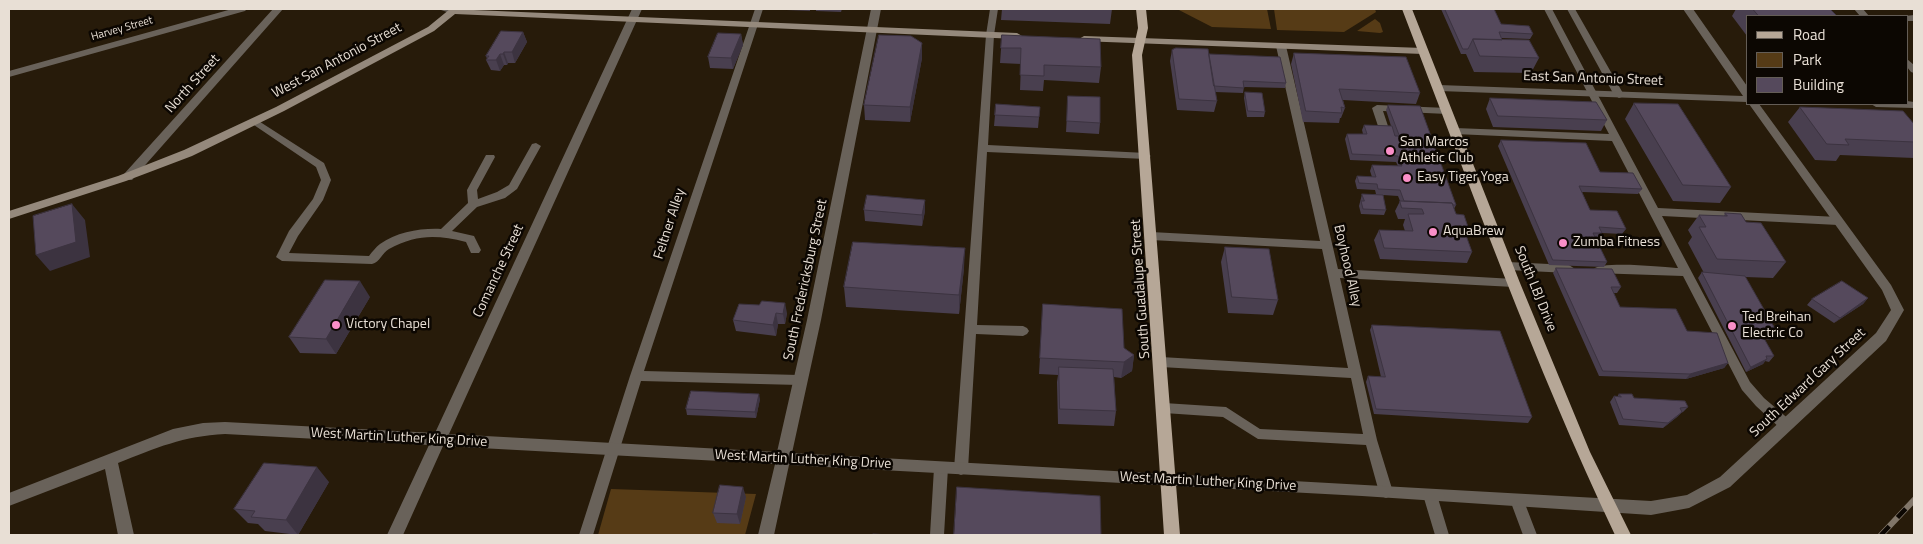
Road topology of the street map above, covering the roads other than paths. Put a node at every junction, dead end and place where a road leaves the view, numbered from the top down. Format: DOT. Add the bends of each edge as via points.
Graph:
graph roads {
  1 [pos="242,9"];
  2 [pos="278,9"];
  3 [pos="758,9"];
  4 [pos="876,9"];
  5 [pos="994,9"];
  6 [pos="1141,9"];
  7 [pos="1407,9"];
  8 [pos="1548,9"];
  9 [pos="1571,9"];
  10 [pos="1688,9"];
  11 [pos="448,10"];
  12 [pos="227,11"];
  13 [pos="634,14"];
  14 [pos="752,25"];
  15 [pos="872,30"];
  16 [pos="990,35"];
  17 [pos="1028,37"];
  18 [pos="1077,38"];
  19 [pos="1141,41"];
  20 [pos="1280,46"];
  21 [pos="1423,51"];
  22 [pos="9,74"];
  23 [pos="1438,88"];
  24 [pos="1746,93"];
  25 [pos="1593,94"];
  26 [pos="1619,95"];
  27 [pos="1746,99"];
  28 [pos="1755,105"];
  29 [pos="1447,111"];
  30 [pos="254,121"];
  31 [pos="1384,129"];
  32 [pos="1455,131"];
  33 [pos="1617,138"];
  34 [pos="536,146"];
  35 [pos="982,148"];
  36 [pos="1146,156"];
  37 [pos="490,157"];
  38 [pos="128,177"];
  39 [pos="473,204"];
  40 [pos="1656,212"];
  41 [pos="9,215"];
  42 [pos="1838,221"];
  43 [pos="444,232"];
  44 [pos="1151,236"];
  45 [pos="1326,245"];
  46 [pos="475,250"];
  47 [pos="1508,266"];
  48 [pos="1686,272"];
  49 [pos="1332,273"];
  50 [pos="1514,283"];
  51 [pos="970,329"];
  52 [pos="1023,331"];
  53 [pos="1161,362"];
  54 [pos="1356,373"];
  55 [pos="636,376"];
  56 [pos="799,380"];
  57 [pos="1164,408"];
  58 [pos="1786,425"];
  59 [pos="438,440"];
  60 [pos="1371,440"];
  61 [pos="612,449"];
  62 [pos="784,459"];
  63 [pos="110,460"];
  64 [pos="942,468"];
  65 [pos="961,469"];
  66 [pos="1168,480"];
  67 [pos="1386,492"];
  68 [pos="1430,495"];
  69 [pos="9,500"];
  70 [pos="1517,500"];
  71 [pos="1610,506"];
  72 [pos="126,535"];
  73 [pos="396,535"];
  74 [pos="586,535"];
  75 [pos="766,535"];
  76 [pos="937,535"];
  77 [pos="1172,535"];
  78 [pos="1442,535"];
  79 [pos="1530,535"];
  80 [pos="1623,535"];
  1 -- 12 [label="street, Harvey Street"];
  2 -- 38 [label="street, North Street"];
  3 -- 14 [label="lane, Feltner Alley"];
  4 -- 15 [label="street, South Fredericksburg Street"];
  5 -- 16 [label="lane"];
  6 -- 19 [label="main road, South Guadalupe Street"];
  7 -- 21 [label="main road, South LBJ Drive"];
  8 -- 25 [label="lane"];
  9 -- 26 [label="lane"];
  10 -- 24 [label="street"];
  11 -- 13 [label="street, West San Antonio Street"];
  11 -- 30 [label="street, West San Antonio Street" via="431,29"];
  12 -- 22 [label="street, Harvey Street"];
  13 -- 14 [label="street, West San Antonio Street"];
  13 -- 59 [label="street, Comanche Street"];
  14 -- 15 [label="street, West San Antonio Street"];
  14 -- 55 [label="lane, Feltner Alley"];
  15 -- 16 [label="street, West San Antonio Street"];
  15 -- 56 [label="street, South Fredericksburg Street"];
  16 -- 17 [label="street, West San Antonio Street"];
  16 -- 35 [label="lane"];
  18 -- 19 [label="street"];
  19 -- 20 [label="street"];
  19 -- 36 [label="main road, South Guadalupe Street" via="1137,55"];
  20 -- 21 [label="street"];
  20 -- 45 [label="lane, Boyhood Alley"];
  21 -- 23 [label="main road, South LBJ Drive"];
  23 -- 25 [label="street, East San Antonio Street"];
  23 -- 29 [label="main road, South LBJ Drive"];
  25 -- 26 [label="street, East San Antonio Street"];
  25 -- 33 [label="lane"];
  26 -- 27 [label="street, East San Antonio Street"];
  28 -- 42 [label="street, South Edward Gary Street"];
  29 -- 31 [label="lane" via="1377,108"];
  29 -- 32 [label="main road, South LBJ Drive"];
  30 -- 38 [label="street, West San Antonio Street" via="189,153"];
  30 -- 43 [label="lane" via="320,164 326,180 318,200 293,234 282,257 372,260 383,247 405,237"];
  32 -- 33 [label="lane"];
  32 -- 47 [label="main road, South LBJ Drive"];
  33 -- 40 [label="lane"];
  34 -- 39 [label="lane" via="513,187"];
  35 -- 36 [label="lane"];
  35 -- 51 [label="lane"];
  36 -- 44 [label="main road, South Guadalupe Street"];
  37 -- 39 [label="lane" via="472,190"];
  38 -- 41 [label="street, West San Antonio Street"];
  39 -- 43 [label="lane"];
  40 -- 42 [label="lane"];
  40 -- 48 [label="lane"];
  42 -- 58 [label="street, South Edward Gary Street" via="1887,288 1898,310 1881,337"];
  43 -- 46 [label="lane" via="470,239"];
  44 -- 45 [label="lane"];
  44 -- 53 [label="main road, South Guadalupe Street"];
  45 -- 49 [label="lane, Boyhood Alley"];
  47 -- 48 [label="lane"];
  47 -- 50 [label="main road, South LBJ Drive"];
  48 -- 58 [label="lane" via="1746,386"];
  49 -- 50 [label="lane"];
  49 -- 54 [label="lane, Boyhood Alley"];
  50 -- 71 [label="main road, South LBJ Drive" via="1583,452"];
  51 -- 52 [label="lane"];
  51 -- 65 [label="lane"];
  53 -- 54 [label="lane"];
  53 -- 57 [label="main road, South Guadalupe Street"];
  54 -- 60 [label="lane, Boyhood Alley"];
  55 -- 56 [label="lane"];
  55 -- 61 [label="lane, Feltner Alley"];
  56 -- 62 [label="street, South Fredericksburg Street"];
  57 -- 60 [label="lane" via="1226,412 1258,434"];
  57 -- 66 [label="main road, South Guadalupe Street"];
  58 -- 71 [label="street, South Edward Gary Street" via="1725,482 1689,501 1651,508"];
  59 -- 61 [label="street, West Martin Luther King Drive"];
  59 -- 63 [label="street, West Martin Luther King Drive" via="203,429 173,435"];
  59 -- 73 [label="street, Comanche Street"];
  60 -- 67 [label="lane, Boyhood Alley"];
  61 -- 62 [label="street, West Martin Luther King Drive"];
  61 -- 74 [label="lane, Feltner Alley"];
  62 -- 64 [label="street, West Martin Luther King Drive"];
  62 -- 75 [label="street, South Fredericksburg Street"];
  63 -- 69 [label="street, West Martin Luther King Drive"];
  63 -- 72 [label="street"];
  64 -- 65 [label="street, West Martin Luther King Drive"];
  64 -- 76 [label="lane"];
  65 -- 66 [label="street, West Martin Luther King Drive"];
  66 -- 67 [label="street, West Martin Luther King Drive"];
  66 -- 77 [label="main road, South Guadalupe Street"];
  67 -- 68 [label="street, West Martin Luther King Drive"];
  68 -- 70 [label="street, West Martin Luther King Drive"];
  68 -- 78 [label="lane"];
  70 -- 71 [label="street, West Martin Luther King Drive"];
  70 -- 79 [label="lane"];
  71 -- 80 [label="main road, South LBJ Drive"];
}
